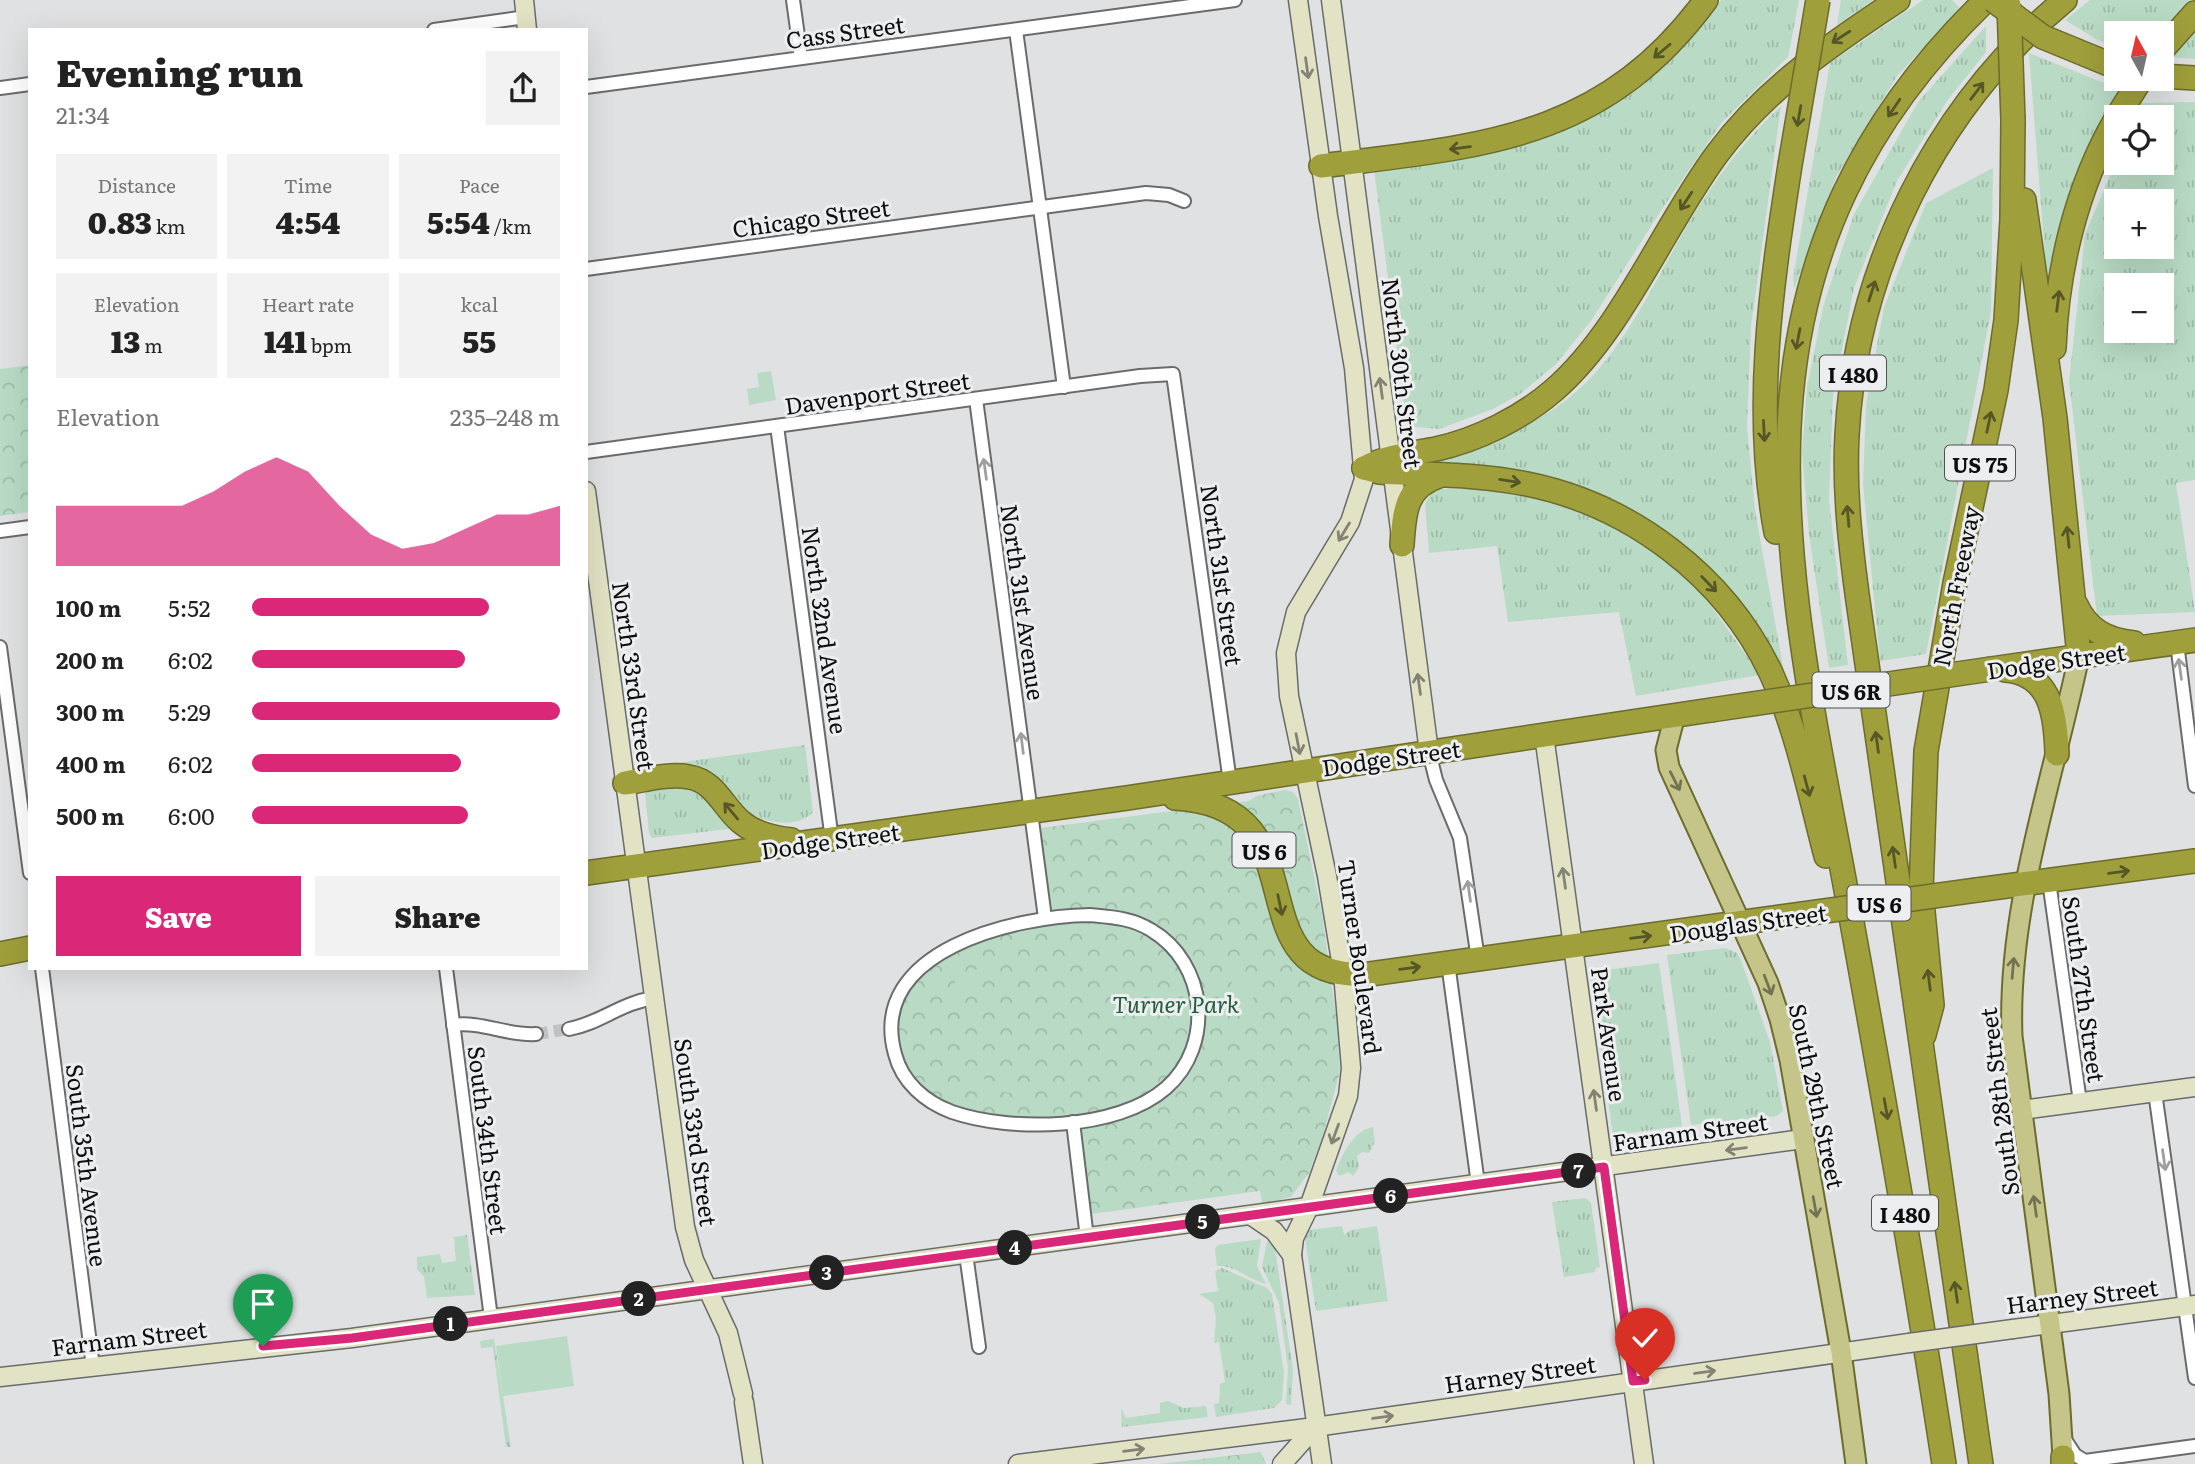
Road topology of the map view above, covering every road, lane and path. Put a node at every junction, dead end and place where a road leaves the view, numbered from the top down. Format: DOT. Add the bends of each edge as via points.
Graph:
graph roads {
  1 [pos="793,0"];
  2 [pos="1235,0"];
  3 [pos="1298,0"];
  4 [pos="1331,0"];
  5 [pos="1706,0"];
  6 [pos="1818,0"];
  7 [pos="1898,0"];
  8 [pos="1986,0"];
  9 [pos="1993,0"];
  10 [pos="2008,0"];
  11 [pos="2065,0"];
  12 [pos="2195,13"];
  13 [pos="525,16"];
  14 [pos="447,28"];
  15 [pos="1016,30"];
  16 [pos="2174,36"];
  17 [pos="801,58"];
  18 [pos="2104,62"];
  19 [pos="2174,77"];
  20 [pos="2195,78"];
  21 [pos="28,84"];
  22 [pos="0,88"];
  23 [pos="588,88"];
  24 [pos="2013,120"];
  25 [pos="2104,146"];
  26 [pos="1354,162"];
  27 [pos="1321,166"];
  28 [pos="1184,201"];
  29 [pos="1041,208"];
  30 [pos="588,268"];
  31 [pos="1173,374"];
  32 [pos="1064,387"];
  33 [pos="976,399"];
  34 [pos="2055,418"];
  35 [pos="777,426"];
  36 [pos="588,452"];
  37 [pos="1390,465"];
  38 [pos="1364,468"];
  39 [pos="1442,475"];
  40 [pos="588,506"];
  41 [pos="28,527"];
  42 [pos="0,531"];
  43 [pos="1402,545"];
  44 [pos="2076,605"];
  45 [pos="2177,643"];
  46 [pos="0,647"];
  47 [pos="2079,656"];
  48 [pos="1804,658"];
  49 [pos="1991,669"];
  50 [pos="3,687"];
  51 [pos="1675,715"];
  52 [pos="1544,735"];
  53 [pos="1429,752"];
  54 [pos="2057,754"];
  55 [pos="1303,770"];
  56 [pos="1269,775"];
  57 [pos="1230,782"];
  58 [pos="625,783"];
  59 [pos="2195,786"];
  60 [pos="1126,798"];
  61 [pos="1031,811"];
  62 [pos="1246,824"];
  63 [pos="823,841"];
  64 [pos="28,859"];
  65 [pos="2195,861"];
  66 [pos="636,867"];
  67 [pos="588,873"];
  68 [pos="2038,882"];
  69 [pos="1045,918"];
  70 [pos="1741,923"];
  71 [pos="1573,946"];
  72 [pos="28,948"];
  73 [pos="0,954"];
  74 [pos="1478,959"];
  75 [pos="1448,963"];
  76 [pos="42,970"];
  77 [pos="446,970"];
  78 [pos="1343,973"];
  79 [pos="654,998"];
  80 [pos="453,1026"];
  81 [pos="569,1029"];
  82 [pos="536,1034"];
  83 [pos="1873,1042"];
  84 [pos="1921,1046"];
  85 [pos="2195,1087"];
  86 [pos="2155,1092"];
  87 [pos="2080,1102"];
  88 [pos="2022,1110"];
  89 [pos="1073,1122"];
  90 [pos="1803,1139"];
  91 [pos="1604,1167"];
  92 [pos="1478,1184"];
  93 [pos="1309,1207"];
  94 [pos="1252,1216"];
  95 [pos="1087,1238"];
  96 [pos="966,1254"];
  97 [pos="1292,1255"];
  98 [pos="708,1289"];
  99 [pos="2190,1306"];
  100 [pos="491,1318"];
  101 [pos="2050,1324"];
  102 [pos="978,1342"];
  103 [pos="1840,1352"];
  104 [pos="93,1367"];
  105 [pos="0,1377"];
  106 [pos="2195,1378"];
  107 [pos="1633,1381"];
  108 [pos="1315,1427"];
  109 [pos="2062,1434"];
  110 [pos="2195,1446"];
  111 [pos="1059,1462"];
  112 [pos="2064,1462"];
  113 [pos="753,1464"];
  114 [pos="1018,1464"];
  115 [pos="1282,1464"];
  116 [pos="1322,1464"];
  117 [pos="1644,1464"];
  118 [pos="1856,1464"];
  119 [pos="1944,1464"];
  120 [pos="1981,1464"];
  1 -- 17 [label="street"];
  2 -- 15 [label="street, Cass Street"];
  3 -- 27 [label="main road, one-way"];
  4 -- 26 [label="main road, North 30th Street"];
  5 -- 26 [label="highway, one-way" via="1678,38 1630,78 1601,99 1548,125 1473,146"];
  6 -- 48 [label="highway, one-way, bridge" via="1767,321 1763,417 1770,494"];
  7 -- 37 [label="highway, one-way" via="1801,65 1734,132 1606,329 1553,391 1527,410 1465,440"];
  8 -- 48 [label="highway, I 480, one-way" via="1926,65 1870,146 1830,228 1808,295 1790,384 1786,461 1790,553"];
  9 -- 18 [label="highway, bridge" via="2043,37"];
  10 -- 24 [label="highway, North Freeway / US 75, bridge"];
  84 -- 11 [label="highway, I 480, one-way" via="1848,524 1846,458 1852,381 1875,282 1920,176 1984,81 2018,42"];
  12 -- 16 [label="highway"];
  13 -- 14 [label="street"];
  15 -- 17 [label="street, Cass Street"];
  15 -- 29 [label="street"];
  17 -- 23 [label="street, Cass Street"];
  19 -- 20 [label="highway"];
  21 -- 22 [label="street"];
  24 -- 34 [label="highway"];
  84 -- 24 [label="highway, North Freeway / US 75, one-way" via="1932,1005 1921,891 1926,751 2001,355 2012,231"];
  34 -- 25 [label="highway, one-way" via="2055,317 2063,270 2078,206"];
  26 -- 27 [label="highway"];
  37 -- 26 [label="main road, North 30th Street, one-way"];
  27 -- 38 [label="main road" via="1353,360"];
  28 -- 29 [label="street, Chicago Street" via="1146,193"];
  29 -- 30 [label="street, Chicago Street"];
  29 -- 32 [label="street"];
  31 -- 32 [label="street, Davenport Street"];
  31 -- 57 [label="street, North 31st Street"];
  32 -- 33 [label="street, Davenport Street"];
  33 -- 35 [label="street, Davenport Street"];
  61 -- 33 [label="street, North 31st Avenue, one-way"];
  44 -- 34 [label="highway, one-way"];
  35 -- 36 [label="street, Davenport Street"];
  35 -- 63 [label="street, North 32nd Avenue"];
  37 -- 38 [label="highway"];
  37 -- 39 [label="highway"];
  37 -- 43 [label="main road, North 30th Street"];
  38 -- 55 [label="main road, Turner Boulevard, one-way" via="1355,513 1296,612 1288,635 1289,696"];
  39 -- 43 [label="highway" via="1420,485 1406,503"];
  39 -- 83 [label="highway, one-way" via="1528,484 1612,513 1681,557 1723,599 1770,672 1785,708"];
  40 -- 58 [label="main road, North 33rd Street"];
  41 -- 42 [label="street"];
  53 -- 43 [label="main road, North 30th Street, one-way"];
  44 -- 45 [label="highway" via="2089,626 2103,636 2125,642"];
  44 -- 47 [label="highway"];
  45 -- 47 [label="highway, Dodge Street / US 6R"];
  59 -- 45 [label="street, one-way"];
  46 -- 50 [label="street"];
  47 -- 49 [label="highway, Dodge Street / US 6R"];
  47 -- 54 [label="main road, South 28th Street"];
  48 -- 83 [label="highway, I 480"];
  49 -- 51 [label="highway, Dodge Street / US 6R, bridge"];
  49 -- 54 [label="highway" via="2022,674 2045,690 2056,715"];
  50 -- 64 [label="street"];
  51 -- 52 [label="highway, Dodge Street / US 6R"];
  51 -- 70 [label="main road, South 29th Street, one-way" via="1666,750 1669,767"];
  52 -- 53 [label="highway, Dodge Street / US 6R"];
  71 -- 52 [label="main road, Park Avenue, one-way"];
  53 -- 55 [label="highway, Dodge Street / US 6R"];
  74 -- 53 [label="street, one-way" via="1460,838"];
  54 -- 68 [label="main road, South 28th Street"];
  55 -- 56 [label="highway, Dodge Street / US 6R"];
  55 -- 78 [label="main road, Turner Boulevard"];
  56 -- 57 [label="highway, Dodge Street / US 6R"];
  56 -- 62 [label="highway" via="1244,800"];
  57 -- 60 [label="highway, Dodge Street / US 6R"];
  63 -- 58 [label="highway, one-way" via="768,836 750,828 696,778"];
  58 -- 66 [label="main road, North 33rd Street"];
  60 -- 61 [label="highway, Dodge Street / US 6"];
  60 -- 62 [label="highway, US 6" via="1210,802"];
  61 -- 63 [label="highway, Dodge Street / US 6"];
  61 -- 69 [label="street, North 31st Avenue"];
  62 -- 78 [label="highway, US 6, one-way" via="1267,856 1291,940 1313,962"];
  63 -- 66 [label="highway, Dodge Street / US 6"];
  68 -- 65 [label="highway, Douglas Street / US 6, one-way"];
  66 -- 67 [label="highway, Dodge Street / US 6"];
  66 -- 79 [label="main road, South 33rd Street"];
  68 -- 70 [label="highway, Douglas Street / US 6, bridge"];
  68 -- 87 [label="street, South 27th Street"];
  88 -- 68 [label="main road, South 28th Street, one-way" via="2011,995 2015,945"];
  69 -- 89 [label="street" via="1101,916 1145,926 1182,959 1198,1004 1192,1051 1167,1087 1128,1109"];
  69 -- 89 [label="street" via="980,935 927,962 897,999 892,1043 911,1084 945,1109 1013,1124"];
  71 -- 70 [label="highway, Douglas Street / US 6, one-way"];
  70 -- 90 [label="main road, South 29th Street, one-way" via="1780,1019"];
  71 -- 74 [label="highway, Douglas Street / US 6"];
  91 -- 71 [label="main road, Park Avenue, one-way"];
  72 -- 73 [label="highway"];
  74 -- 75 [label="highway, Douglas Street / US 6"];
  78 -- 75 [label="highway, Douglas Street / US 6, one-way" via="1370,974"];
  75 -- 92 [label="street"];
  76 -- 104 [label="street, South 35th Avenue"];
  77 -- 80 [label="street, South 34th Street"];
  78 -- 93 [label="main road, Turner Boulevard, one-way" via="1350,1086"];
  79 -- 81 [label="street" via="627,1003 591,1023"];
  79 -- 98 [label="main road, South 33rd Street" via="685,1227"];
  80 -- 82 [label="street" via="475,1024 508,1033"];
  80 -- 100 [label="street, South 34th Street"];
  83 -- 119 [label="highway, I 480, one-way"];
  120 -- 84 [label="highway, I 480, one-way"];
  85 -- 86 [label="main road"];
  86 -- 87 [label="main road"];
  86 -- 99 [label="street, one-way"];
  87 -- 88 [label="main road"];
  101 -- 88 [label="main road, South 28th Street, one-way"];
  89 -- 95 [label="street"];
  90 -- 91 [label="main road, Farnam Street, one-way"];
  90 -- 103 [label="main road, South 29th Street, one-way"];
  91 -- 92 [label="main road, Farnam Street"];
  91 -- 107 [label="main road, Park Avenue"];
  92 -- 93 [label="main road, Farnam Street"];
  93 -- 94 [label="main road, Farnam Street"];
  93 -- 97 [label="main road, Turner Boulevard" via="1294,1238"];
  94 -- 95 [label="main road, Farnam Street"];
  94 -- 97 [label="main road" via="1274,1231"];
  95 -- 96 [label="main road, Farnam Street"];
  96 -- 98 [label="main road, Farnam Street"];
  96 -- 102 [label="street"];
  97 -- 108 [label="main road, Turner Boulevard"];
  98 -- 100 [label="main road, Farnam Street"];
  98 -- 113 [label="main road, South 33rd Street" via="728,1332"];
  99 -- 101 [label="main road, Harney Street"];
  99 -- 106 [label="street"];
  100 -- 104 [label="main road, Farnam Street"];
  101 -- 103 [label="main road, Harney Street, bridge"];
  101 -- 109 [label="main road, South 28th Street"];
  107 -- 103 [label="main road, Harney Street, one-way"];
  103 -- 118 [label="main road, South 29th Street"];
  104 -- 105 [label="main road, Farnam Street"];
  108 -- 107 [label="main road, Harney Street, one-way"];
  107 -- 117 [label="main road, Park Avenue"];
  111 -- 108 [label="main road, Harney Street, one-way"];
  108 -- 115 [label="main road"];
  108 -- 116 [label="main road, Turner Boulevard"];
  109 -- 110 [label="street" via="2075,1455 2085,1461"];
  109 -- 112 [label="main road, South 28th Street"];
  111 -- 114 [label="main road, Harney Street"];
}
